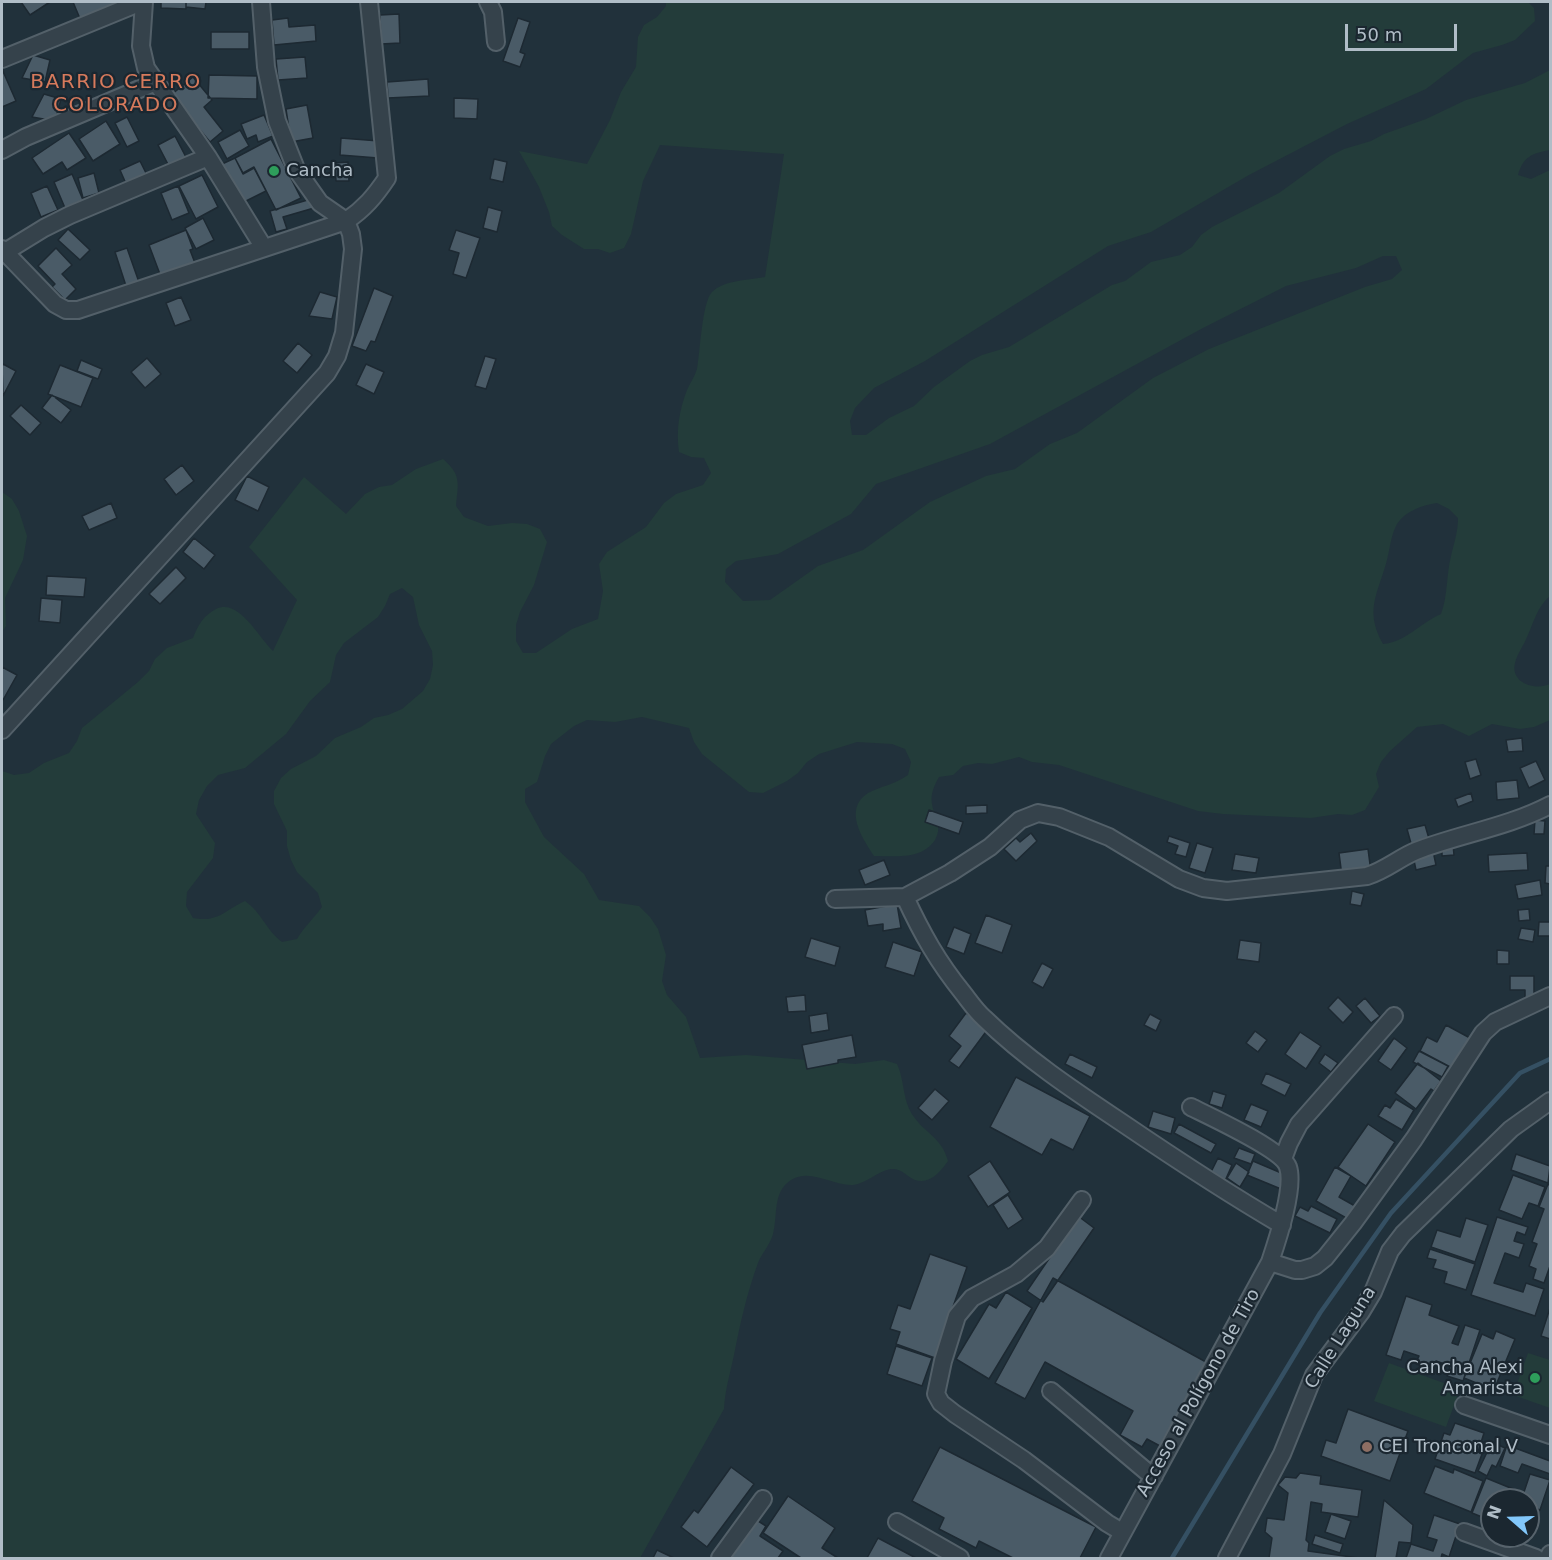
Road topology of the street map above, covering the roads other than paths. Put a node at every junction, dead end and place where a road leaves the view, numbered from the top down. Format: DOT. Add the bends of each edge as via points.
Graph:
graph roads {
  1 [pos="143,2"];
  2 [pos="261,2"];
  3 [pos="369,2"];
  4 [pos="488,2"];
  5 [pos="496,42"];
  6 [pos="2,59"];
  7 [pos="156,82"];
  8 [pos="2,150"];
  9 [pos="208,158"];
  10 [pos="346,220"];
  11 [pos="264,248"];
  12 [pos="3,250"];
  13 [pos="2,730"];
  14 [pos="1551,805"];
  15 [pos="905,897"];
  16 [pos="835,899"];
  17 [pos="1551,996"];
  18 [pos="1394,1016"];
  19 [pos="1551,1101"];
  20 [pos="1191,1107"];
  21 [pos="1283,1159"];
  22 [pos="1082,1200"];
  23 [pos="1282,1225"];
  24 [pos="1270,1262"];
  25 [pos="1051,1391"];
  26 [pos="1464,1405"];
  27 [pos="1551,1435"];
  28 [pos="1154,1476"];
  29 [pos="763,1499"];
  30 [pos="897,1522"];
  31 [pos="1122,1532"];
  32 [pos="1464,1532"];
  33 [pos="720,1558"];
  34 [pos="960,1558"];
  35 [pos="1109,1558"];
  36 [pos="1227,1558"];
  37 [pos="1536,1558"];
  1 -- 6 [label="street"];
  1 -- 7 [label="street" via="141,46 146,68"];
  2 -- 10 [label="street" via="266,67 281,131 296,169 320,203"];
  3 -- 10 [label="street" via="387,178 372,200"];
  4 -- 5 [label="street"];
  7 -- 8 [label="street"];
  7 -- 9 [label="street"];
  9 -- 11 [label="street"];
  9 -- 12 [label="street" via="70,215"];
  10 -- 11 [label="street"];
  10 -- 13 [label="street" via="353,249 344,333 327,373"];
  11 -- 12 [label="street" via="78,310 66,310 55,304"];
  14 -- 15 [label="street" via="1414,852 1366,876 1227,891 1190,884 1109,837 1038,813 1020,820 990,847 950,873"];
  15 -- 16 [label="street"];
  15 -- 23 [label="street" via="946,973 982,1017 1014,1045 1129,1128"];
  17 -- 24 [label="street" via="1495,1022 1482,1033 1414,1139 1321,1263 1295,1270"];
  18 -- 21 [label="street" via="1299,1124"];
  19 -- 36 [label="street, Calle Laguna" via="1511,1129 1390,1251 1361,1312 1314,1375 1282,1454"];
  20 -- 21 [label="street"];
  21 -- 23 [label="street, Acceso al Polígono de Tiro" via="1289,1176"];
  22 -- 31 [label="street" via="1047,1248 1016,1274 972,1298 957,1316 936,1394 955,1414"];
  23 -- 24 [label="street, Acceso al Polígono de Tiro"];
  24 -- 28 [label="street, Acceso al Polígono de Tiro"];
  25 -- 28 [label="street"];
  26 -- 27 [label="street"];
  28 -- 31 [label="street, Acceso al Polígono de Tiro"];
  29 -- 33 [label="street"];
  30 -- 34 [label="street"];
  31 -- 35 [label="street, Acceso al Polígono de Tiro"];
  32 -- 37 [label="street"];
}
